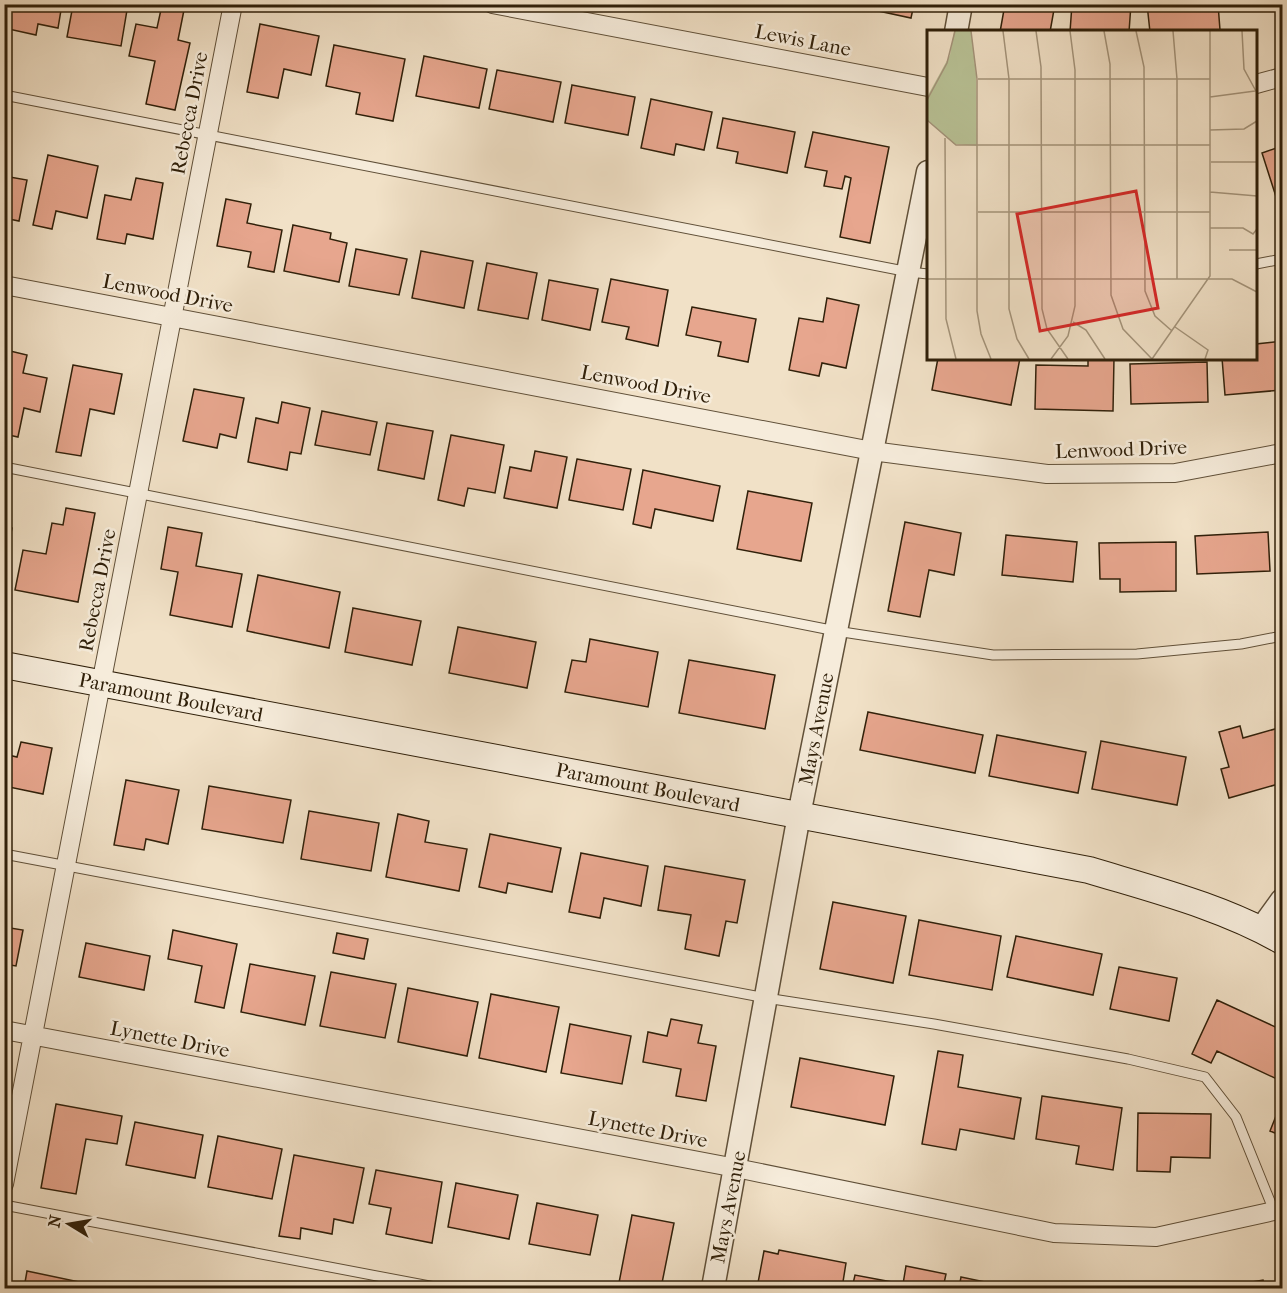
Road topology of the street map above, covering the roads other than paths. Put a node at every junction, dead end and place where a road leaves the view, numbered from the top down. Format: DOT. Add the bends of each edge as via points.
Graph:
graph roads {
  1 [pos="233,4"];
  2 [pos="492,4"];
  3 [pos="961,4"];
  4 [pos="956,30"];
  5 [pos="1282,78"];
  6 [pos="1257,84"];
  7 [pos="927,87"];
  8 [pos="4,95"];
  9 [pos="208,134"];
  10 [pos="927,183"];
  11 [pos="1282,259"];
  12 [pos="1257,264"];
  13 [pos="919,273"];
  14 [pos="4,285"];
  15 [pos="173,316"];
  16 [pos="872,451"];
  17 [pos="1282,453"];
  18 [pos="4,467"];
  19 [pos="139,493"];
  20 [pos="836,631"];
  21 [pos="1282,636"];
  22 [pos="4,665"];
  23 [pos="101,684"];
  24 [pos="799,815"];
  25 [pos="4,854"];
  26 [pos="66,866"];
  27 [pos="1282,900"];
  28 [pos="1261,929"];
  29 [pos="1282,942"];
  30 [pos="766,998"];
  31 [pos="4,1030"];
  32 [pos="33,1036"];
  33 [pos="736,1168"];
  34 [pos="4,1184"];
  35 [pos="4,1205"];
  36 [pos="1278,1209"];
  37 [pos="440,1288"];
  38 [pos="713,1288"];
  1 -- 9 [label="street, Rebecca Drive"];
  2 -- 7 [label="street, Lewis Lane"];
  3 -- 4 [label="street"];
  5 -- 6 [label="street"];
  8 -- 9 [label="lane"];
  9 -- 13 [label="lane"];
  9 -- 15 [label="street, Rebecca Drive"];
  10 -- 13 [label="street, Mays Avenue"];
  11 -- 12 [label="lane"];
  13 -- 16 [label="street, Mays Avenue"];
  14 -- 15 [label="street, Lenwood Drive"];
  15 -- 16 [label="street, Lenwood Drive"];
  15 -- 19 [label="street, Rebecca Drive"];
  16 -- 17 [label="street, Lenwood Drive" via="1047,474 1175,473"];
  16 -- 20 [label="street, Mays Avenue"];
  18 -- 19 [label="lane"];
  19 -- 20 [label="lane"];
  19 -- 23 [label="street, Rebecca Drive"];
  20 -- 21 [label="lane" via="993,655 1137,654"];
  20 -- 24 [label="street, Mays Avenue"];
  22 -- 23 [label="main road, Paramount Boulevard"];
  23 -- 24 [label="main road, Paramount Boulevard"];
  23 -- 26 [label="street, Rebecca Drive"];
  24 -- 28 [label="main road, Paramount Boulevard" via="1089,870 1188,899"];
  24 -- 30 [label="street, Mays Avenue"];
  25 -- 26 [label="lane"];
  26 -- 30 [label="lane"];
  26 -- 32 [label="street, Rebecca Drive"];
  27 -- 28 [label="street"];
  28 -- 29 [label="main road, Paramount Boulevard"];
  30 -- 33 [label="street, Mays Avenue"];
  30 -- 36 [label="lane" via="968,1030 1205,1077 1236,1117"];
  31 -- 32 [label="street, Lynette Drive"];
  32 -- 33 [label="street, Lynette Drive"];
  32 -- 34 [label="street, Rebecca Drive"];
  33 -- 36 [label="street, Lynette Drive" via="1054,1233 1156,1237"];
  33 -- 38 [label="street, Mays Avenue"];
  35 -- 37 [label="lane"];
}
